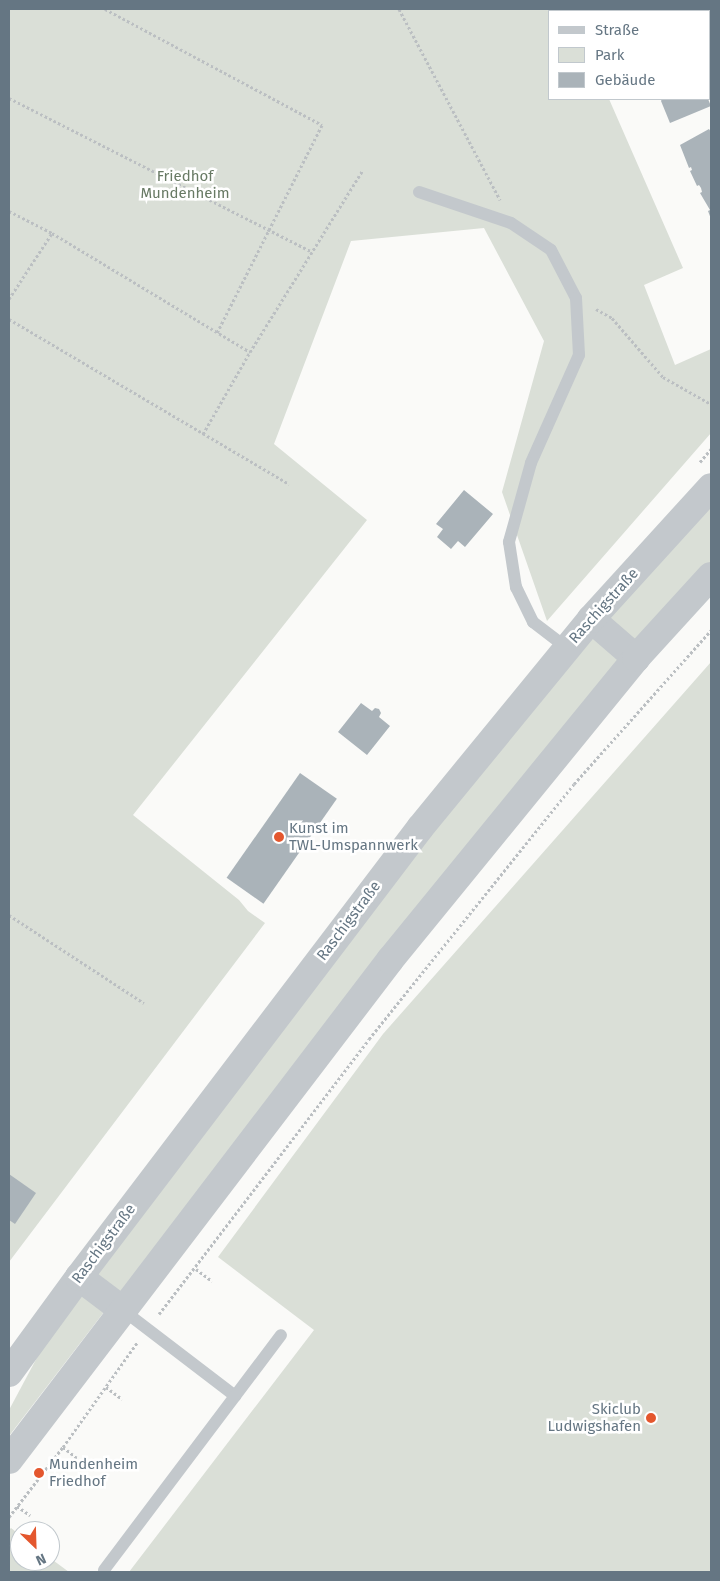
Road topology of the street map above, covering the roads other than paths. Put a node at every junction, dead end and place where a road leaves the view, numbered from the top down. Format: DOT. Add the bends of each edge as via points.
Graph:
graph roads {
  1 [pos="419,192"];
  2 [pos="711,487"];
  3 [pos="711,576"];
  4 [pos="591,619"];
  5 [pos="567,648"];
  6 [pos="636,658"];
  7 [pos="79,1277"];
  8 [pos="124,1311"];
  9 [pos="281,1335"];
  10 [pos="9,1373"];
  11 [pos="235,1396"];
  12 [pos="9,1460"];
  13 [pos="104,1570"];
  1 -- 5 [label="lane" via="511,223 551,250 576,298 579,355 531,463 509,542 516,587 533,622"];
  2 -- 4 [label="street, Raschigstraße"];
  3 -- 6 [label="street"];
  4 -- 5 [label="street, Raschigstraße"];
  4 -- 6 [label="street"];
  5 -- 7 [label="street, Raschigstraße" via="420,828"];
  6 -- 8 [label="street" via="390,960"];
  7 -- 8 [label="street"];
  7 -- 10 [label="street, Raschigstraße"];
  8 -- 11 [label="lane"];
  8 -- 12 [label="street"];
  9 -- 11 [label="lane"];
  11 -- 13 [label="lane"];
}
